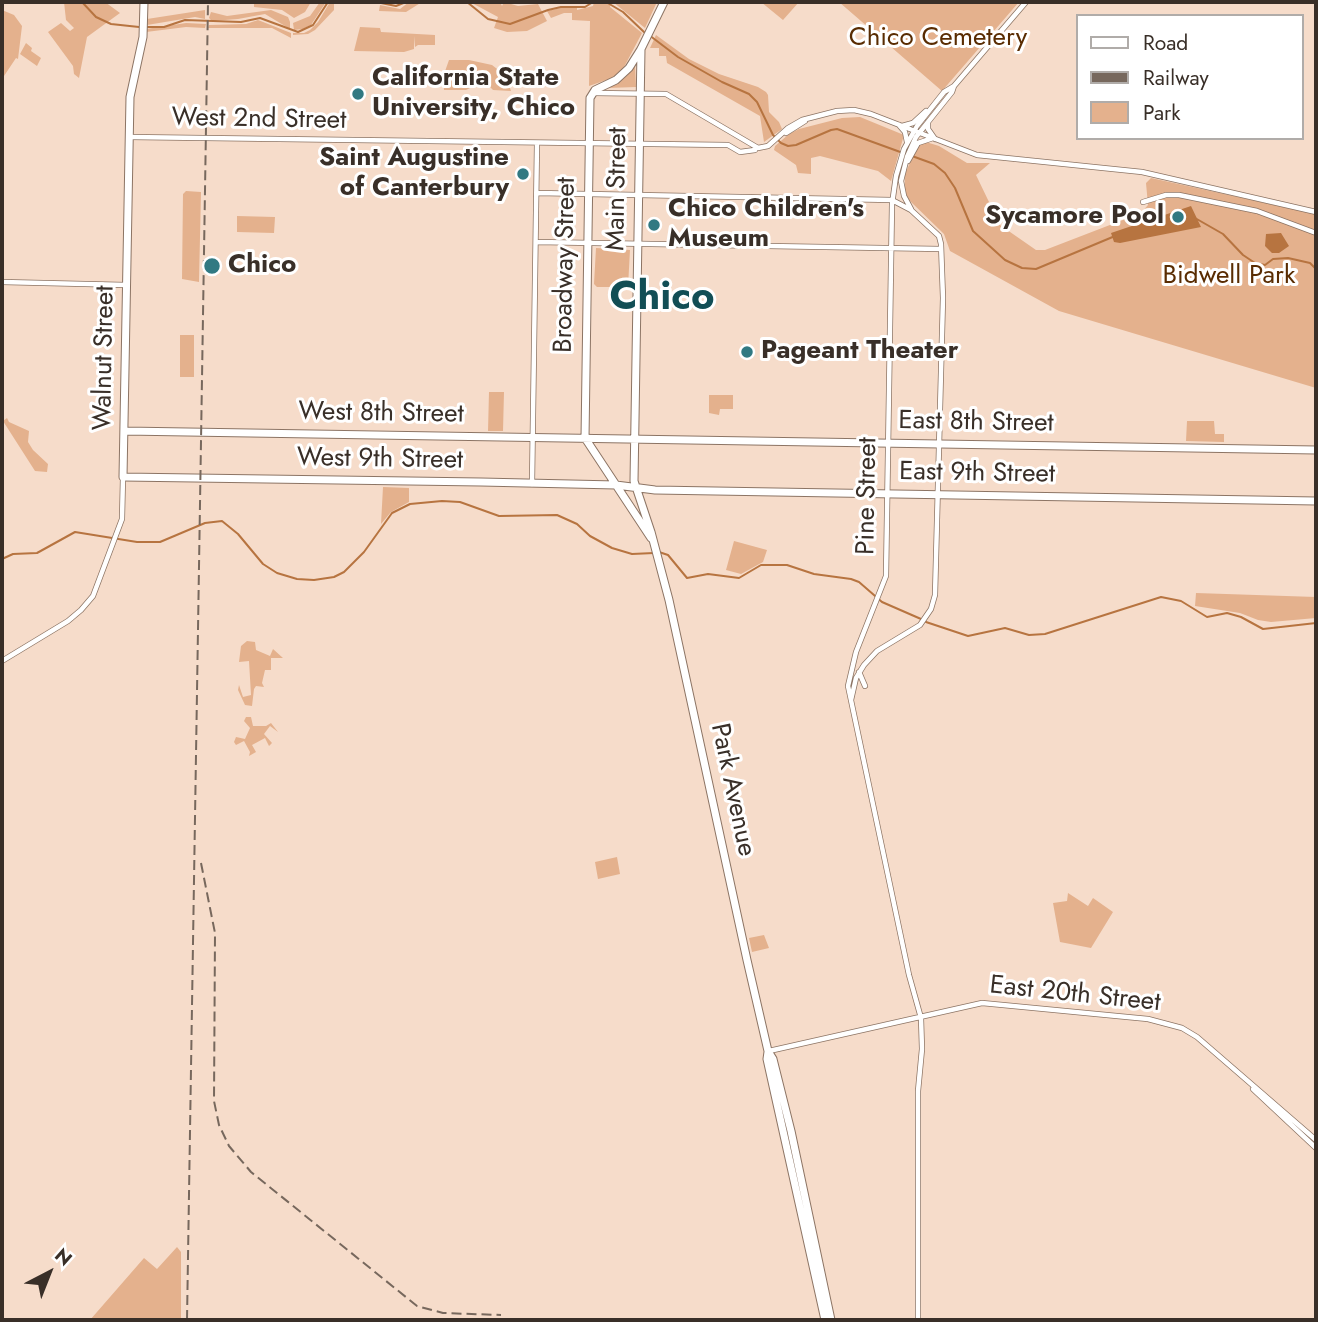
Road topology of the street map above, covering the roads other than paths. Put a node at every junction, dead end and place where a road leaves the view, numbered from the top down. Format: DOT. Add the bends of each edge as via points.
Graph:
graph roads {
  1 [pos="144,2"];
  2 [pos="664,2"];
  3 [pos="1026,2"];
  4 [pos="641,49"];
  5 [pos="954,86"];
  6 [pos="593,93"];
  7 [pos="641,94"];
  8 [pos="930,109"];
  9 [pos="928,121"];
  10 [pos="900,125"];
  11 [pos="917,132"];
  12 [pos="129,137"];
  13 [pos="742,138"];
  14 [pos="934,139"];
  15 [pos="908,142"];
  16 [pos="537,143"];
  17 [pos="589,144"];
  18 [pos="641,146"];
  19 [pos="748,146"];
  20 [pos="736,148"];
  21 [pos="909,150"];
  22 [pos="899,175"];
  23 [pos="537,193"];
  24 [pos="588,194"];
  25 [pos="639,196"];
  26 [pos="892,200"];
  27 [pos="1143,202"];
  28 [pos="911,210"];
  29 [pos="1316,212"];
  30 [pos="1316,233"];
  31 [pos="536,242"];
  32 [pos="587,243"];
  33 [pos="638,243"];
  34 [pos="891,248"];
  35 [pos="942,249"];
  36 [pos="2,282"];
  37 [pos="128,285"];
  38 [pos="125,431"];
  39 [pos="533,438"];
  40 [pos="585,438"];
  41 [pos="603,440"];
  42 [pos="635,440"];
  43 [pos="888,443"];
  44 [pos="939,443"];
  45 [pos="593,449"];
  46 [pos="1316,450"];
  47 [pos="123,477"];
  48 [pos="532,484"];
  49 [pos="616,485"];
  50 [pos="636,488"];
  51 [pos="887,493"];
  52 [pos="938,494"];
  53 [pos="1316,501"];
  54 [pos="651,538"];
  55 [pos="2,660"];
  56 [pos="859,672"];
  57 [pos="865,686"];
  58 [pos="851,701"];
  59 [pos="921,1018"];
  60 [pos="768,1051"];
  61 [pos="1240,1075"];
  62 [pos="1316,1140"];
  63 [pos="1316,1148"];
  64 [pos="825,1320"];
  65 [pos="831,1320"];
  66 [pos="918,1320"];
  1 -- 12 [label="main road, Walnut Street" via="143,37 131,86"];
  2 -- 4 [label="main road"];
  3 -- 5 [label="street"];
  4 -- 6 [label="main road" via="622,76"];
  4 -- 7 [label="main road, Main Street"];
  5 -- 8 [label="street"];
  5 -- 9 [label="street"];
  6 -- 7 [label="street"];
  6 -- 17 [label="main road, Broadway Street"];
  7 -- 13 [label="street" via="668,95"];
  7 -- 18 [label="main road, Main Street"];
  8 -- 10 [label="street" via="914,123"];
  8 -- 11 [label="street"];
  9 -- 11 [label="street"];
  9 -- 14 [label="street"];
  10 -- 11 [label="street"];
  10 -- 15 [label="street"];
  10 -- 19 [label="street, West 2nd Street" via="854,110 837,111 799,121 765,150"];
  11 -- 14 [label="street"];
  11 -- 15 [label="street"];
  11 -- 21 [label="street"];
  12 -- 16 [label="street, West 2nd Street"];
  12 -- 37 [label="main road, Walnut Street"];
  13 -- 19 [label="street"];
  13 -- 20 [label="street" via="736,141"];
  14 -- 21 [label="street" via="920,141"];
  14 -- 29 [label="street" via="977,155 1142,172"];
  15 -- 21 [label="street"];
  16 -- 17 [label="street, West 2nd Street"];
  16 -- 23 [label="street"];
  17 -- 18 [label="street, West 2nd Street"];
  17 -- 24 [label="main road, Broadway Street"];
  18 -- 20 [label="street, West 2nd Street"];
  18 -- 25 [label="main road, Main Street"];
  19 -- 20 [label="street, West 2nd Street" via="740,152"];
  21 -- 22 [label="street"];
  21 -- 22 [label="street"];
  22 -- 26 [label="street, Pine Street"];
  22 -- 28 [label="street"];
  23 -- 24 [label="street"];
  23 -- 31 [label="street"];
  24 -- 25 [label="street"];
  24 -- 32 [label="main road, Broadway Street"];
  25 -- 26 [label="street"];
  25 -- 33 [label="main road, Main Street"];
  26 -- 28 [label="street"];
  26 -- 34 [label="street, Pine Street"];
  27 -- 30 [label="street" via="1179,195 1257,211"];
  28 -- 35 [label="street" via="939,236"];
  31 -- 32 [label="street"];
  31 -- 39 [label="street"];
  32 -- 33 [label="street"];
  32 -- 40 [label="main road, Broadway Street"];
  33 -- 34 [label="street"];
  33 -- 42 [label="main road, Main Street"];
  34 -- 35 [label="street"];
  34 -- 43 [label="street, Pine Street"];
  35 -- 44 [label="street"];
  36 -- 37 [label="street"];
  37 -- 38 [label="main road, Walnut Street"];
  38 -- 39 [label="main road, West 8th Street"];
  38 -- 47 [label="main road, Walnut Street"];
  39 -- 40 [label="main road, West 8th Street"];
  39 -- 48 [label="street"];
  40 -- 41 [label="main road, West 8th Street"];
  40 -- 45 [label="main road"];
  41 -- 42 [label="main road, West 8th Street"];
  41 -- 45 [label="main road"];
  42 -- 43 [label="main road, East 8th Street"];
  42 -- 50 [label="main road, Main Street"];
  43 -- 44 [label="main road, East 8th Street"];
  43 -- 51 [label="street, Pine Street"];
  44 -- 46 [label="main road, East 8th Street"];
  44 -- 52 [label="street"];
  45 -- 49 [label="main road"];
  47 -- 48 [label="main road, West 9th Street"];
  47 -- 55 [label="street, Walnut Street" via="118,531 88,603"];
  48 -- 49 [label="main road, West 9th Street"];
  49 -- 50 [label="main road, West 9th Street"];
  49 -- 54 [label="main road"];
  50 -- 51 [label="main road, East 9th Street"];
  50 -- 54 [label="main road, Main Street"];
  51 -- 52 [label="main road, East 9th Street"];
  51 -- 58 [label="street, Pine Street" via="886,576 852,664"];
  52 -- 53 [label="main road, East 9th Street"];
  52 -- 56 [label="street" via="934,602 920,625 877,651"];
  54 -- 60 [label="main road, Park Avenue"];
  56 -- 57 [label="street"];
  56 -- 58 [label="street"];
  58 -- 59 [label="street"];
  59 -- 60 [label="street, East 20th Street"];
  59 -- 61 [label="street, East 20th Street" via="993,1003 1148,1019 1197,1037"];
  59 -- 66 [label="street"];
  60 -- 64 [label="main road, Park Avenue"];
  60 -- 65 [label="main road, Park Avenue" via="791,1131"];
  61 -- 62 [label="street, East 20th Street"];
  61 -- 63 [label="street, East 20th Street"];
}
